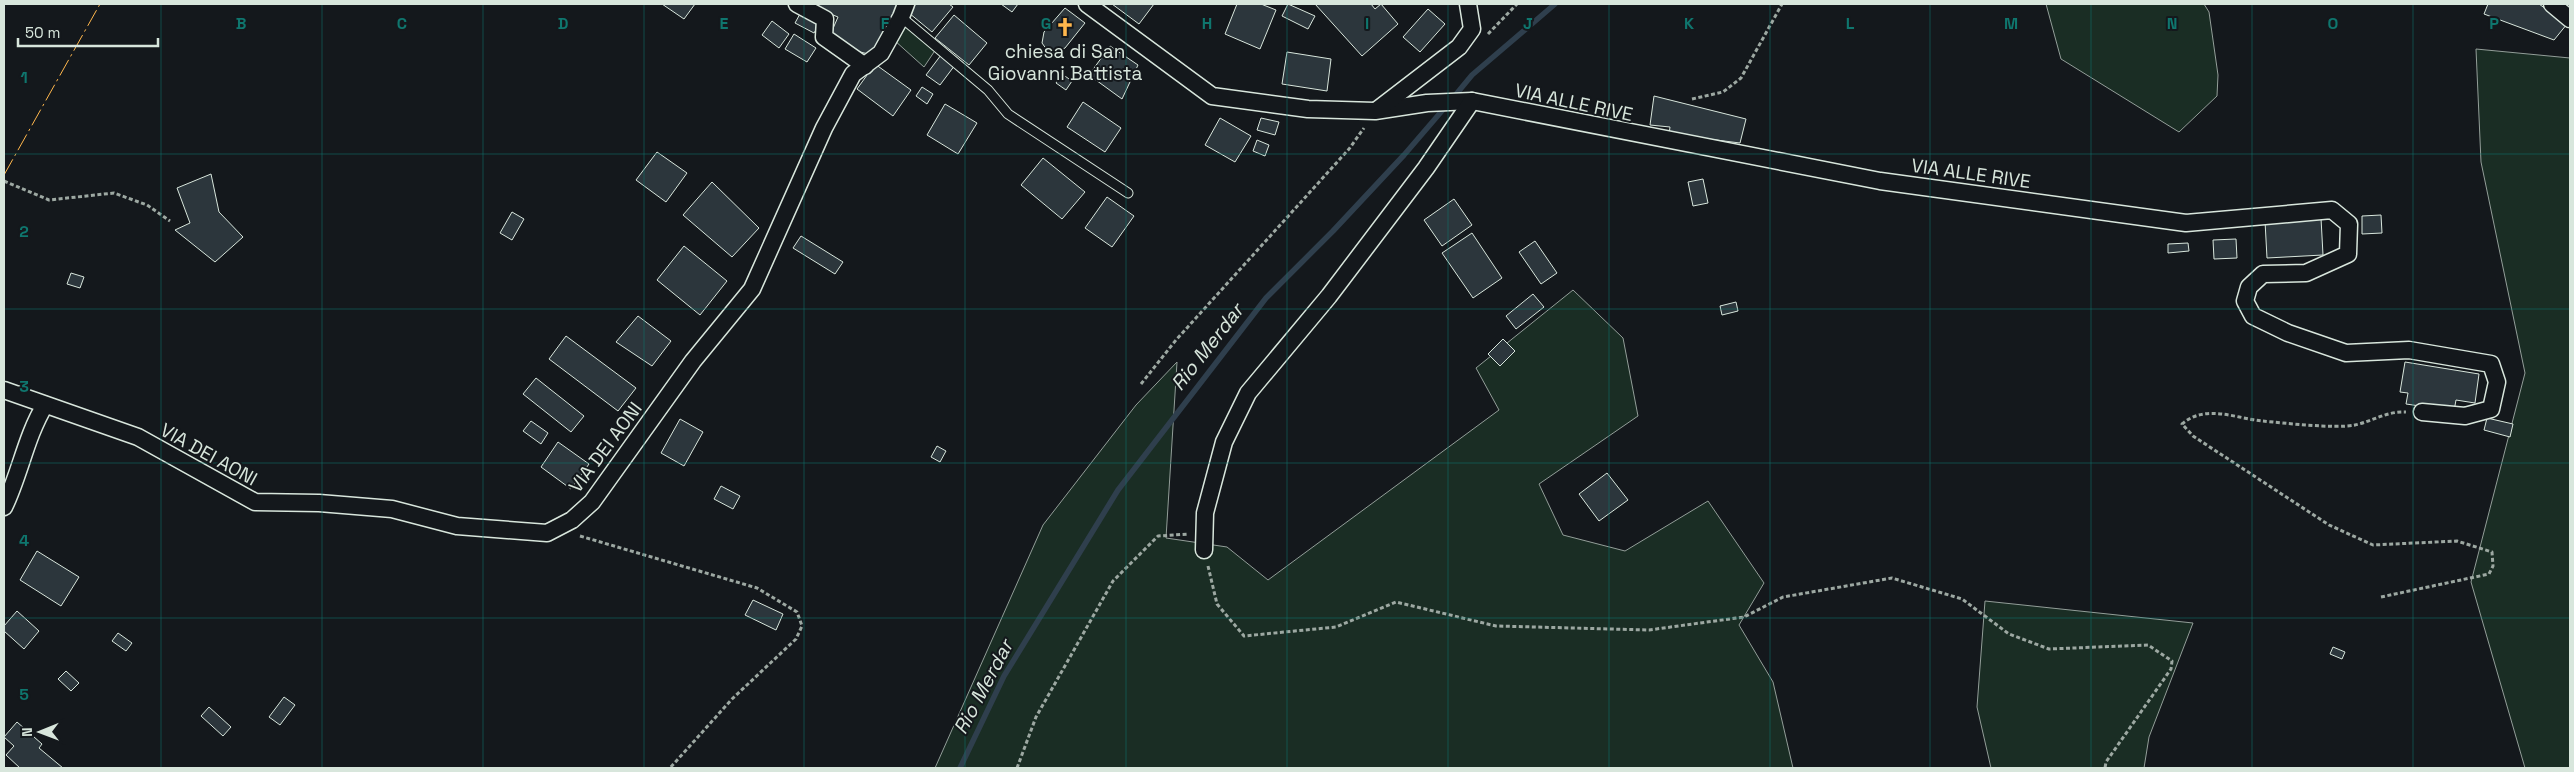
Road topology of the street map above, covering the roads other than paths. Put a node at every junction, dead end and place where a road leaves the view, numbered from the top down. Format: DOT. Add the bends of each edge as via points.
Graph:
graph roads {
  1 [pos="797,4"];
  2 [pos="1087,4"];
  3 [pos="1468,4"];
  4 [pos="2552,4"];
  5 [pos="904,10"];
  6 [pos="2570,19"];
  7 [pos="865,66"];
  8 [pos="1472,101"];
  9 [pos="1375,111"];
  10 [pos="1128,193"];
  11 [pos="4,390"];
  12 [pos="45,405"];
  13 [pos="2422,412"];
  14 [pos="4,507"];
  15 [pos="1204,550"];
  1 -- 7 [label="street" via="825,19 824,37"];
  2 -- 9 [label="street, VIA ALLE RIVE" via="1212,96 1308,109"];
  3 -- 9 [label="street" via="1472,29 1459,47"];
  4 -- 6 [label="street"];
  5 -- 7 [label="street, VIA DEI AONI" via="881,53"];
  5 -- 10 [label="lane" via="988,90 1008,114"];
  7 -- 12 [label="street, VIA DEI AONI" via="853,74 824,128 752,289 694,361 592,502 572,520 547,532 456,526 392,509 255,502 138,437"];
  8 -- 9 [label="street, VIA ALLE RIVE" via="1435,102"];
  8 -- 13 [label="street, VIA ALLE RIVE" via="1880,181 2186,223 2332,210 2348,224 2348,254 2306,273 2263,274 2249,287 2245,301 2253,316 2288,333 2346,353 2409,350 2491,364 2497,382 2491,409 2465,416"];
  8 -- 15 [label="street" via="1426,168 1329,296 1248,393 1224,442 1205,513"];
  11 -- 12 [label="street, VIA DEI AONI"];
  12 -- 14 [label="street" via="37,418"];
}
